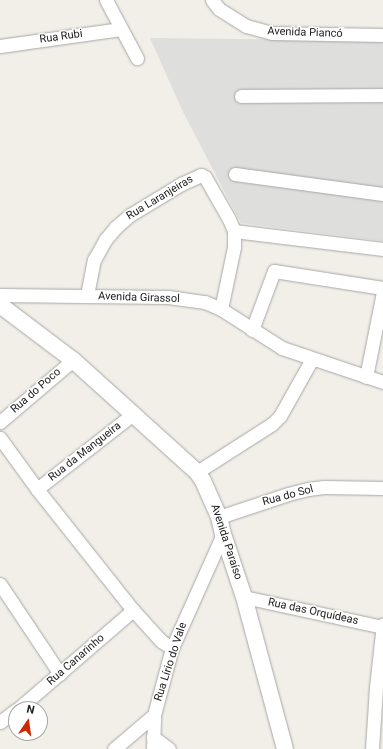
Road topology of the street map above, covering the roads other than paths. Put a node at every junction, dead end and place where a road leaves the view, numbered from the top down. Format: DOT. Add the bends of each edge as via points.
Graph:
graph roads {
  1 [pos="106,0"];
  2 [pos="212,0"];
  3 [pos="121,29"];
  4 [pos="383,35"];
  5 [pos="0,46"];
  6 [pos="137,58"];
  7 [pos="383,95"];
  8 [pos="241,96"];
  9 [pos="235,174"];
  10 [pos="383,194"];
  11 [pos="234,231"];
  12 [pos="383,249"];
  13 [pos="383,288"];
  14 [pos="383,292"];
  15 [pos="0,295"];
  16 [pos="87,296"];
  17 [pos="0,305"];
  18 [pos="221,309"];
  19 [pos="252,330"];
  20 [pos="312,359"];
  21 [pos="73,360"];
  22 [pos="366,377"];
  23 [pos="383,382"];
  24 [pos="133,414"];
  25 [pos="0,422"];
  26 [pos="0,438"];
  27 [pos="197,472"];
  28 [pos="383,488"];
  29 [pos="37,489"];
  30 [pos="219,517"];
  31 [pos="223,534"];
  32 [pos="0,584"];
  33 [pos="244,597"];
  34 [pos="133,610"];
  35 [pos="383,626"];
  36 [pos="172,648"];
  37 [pos="60,674"];
  38 [pos="28,701"];
  39 [pos="154,715"];
  40 [pos="153,743"];
  41 [pos="114,749"];
  42 [pos="169,749"];
  43 [pos="285,749"];
  44 [pos="372,749"];
  1 -- 3 [label="street"];
  2 -- 4 [label="street, Avenida Piancó" via="219,9 246,26 272,33"];
  3 -- 5 [label="street, Rua Rubi"];
  3 -- 6 [label="street"];
  7 -- 8 [label="street"];
  9 -- 10 [label="street"];
  11 -- 12 [label="street"];
  11 -- 16 [label="street, Rua Laranjeiras" via="230,219 207,182 201,176 192,178 130,215 116,227 94,260"];
  11 -- 18 [label="street" via="234,247"];
  13 -- 19 [label="street" via="274,271"];
  14 -- 22 [label="street"];
  15 -- 16 [label="street, Avenida Girassol"];
  16 -- 18 [label="street, Avenida Girassol" via="168,297 205,302"];
  17 -- 21 [label="street, Avenida Paraíso"];
  18 -- 19 [label="street, Avenida Girassol"];
  19 -- 20 [label="street, Avenida Girassol" via="282,348"];
  20 -- 22 [label="street, Avenida Girassol"];
  20 -- 27 [label="street" via="292,397 276,420"];
  21 -- 24 [label="street, Avenida Paraíso"];
  21 -- 25 [label="street, Rua do Poco"];
  22 -- 23 [label="street, Avenida Girassol"];
  24 -- 27 [label="street, Avenida Paraíso"];
  24 -- 29 [label="street, Rua da Mangueira"];
  26 -- 29 [label="street"];
  27 -- 30 [label="street, Avenida Paraíso"];
  28 -- 30 [label="street, Rua do Sol" via="308,489"];
  29 -- 34 [label="street"];
  30 -- 31 [label="street, Avenida Paraíso"];
  31 -- 33 [label="street, Avenida Paraíso"];
  31 -- 36 [label="street, Rua Lírio do Vale"];
  32 -- 37 [label="street"];
  33 -- 35 [label="street, Rua das Orquídeas"];
  33 -- 43 [label="street, Avenida Paraíso"];
  34 -- 36 [label="street" via="161,641"];
  34 -- 37 [label="street, Rua Canarinho"];
  35 -- 44 [label="street"];
  36 -- 39 [label="street, Rua Lírio do Vale"];
  37 -- 38 [label="street, Rua Canarinho"];
  39 -- 40 [label="street, Rua Lírio do Vale"];
  39 -- 41 [label="street"];
  40 -- 42 [label="street"];
}
